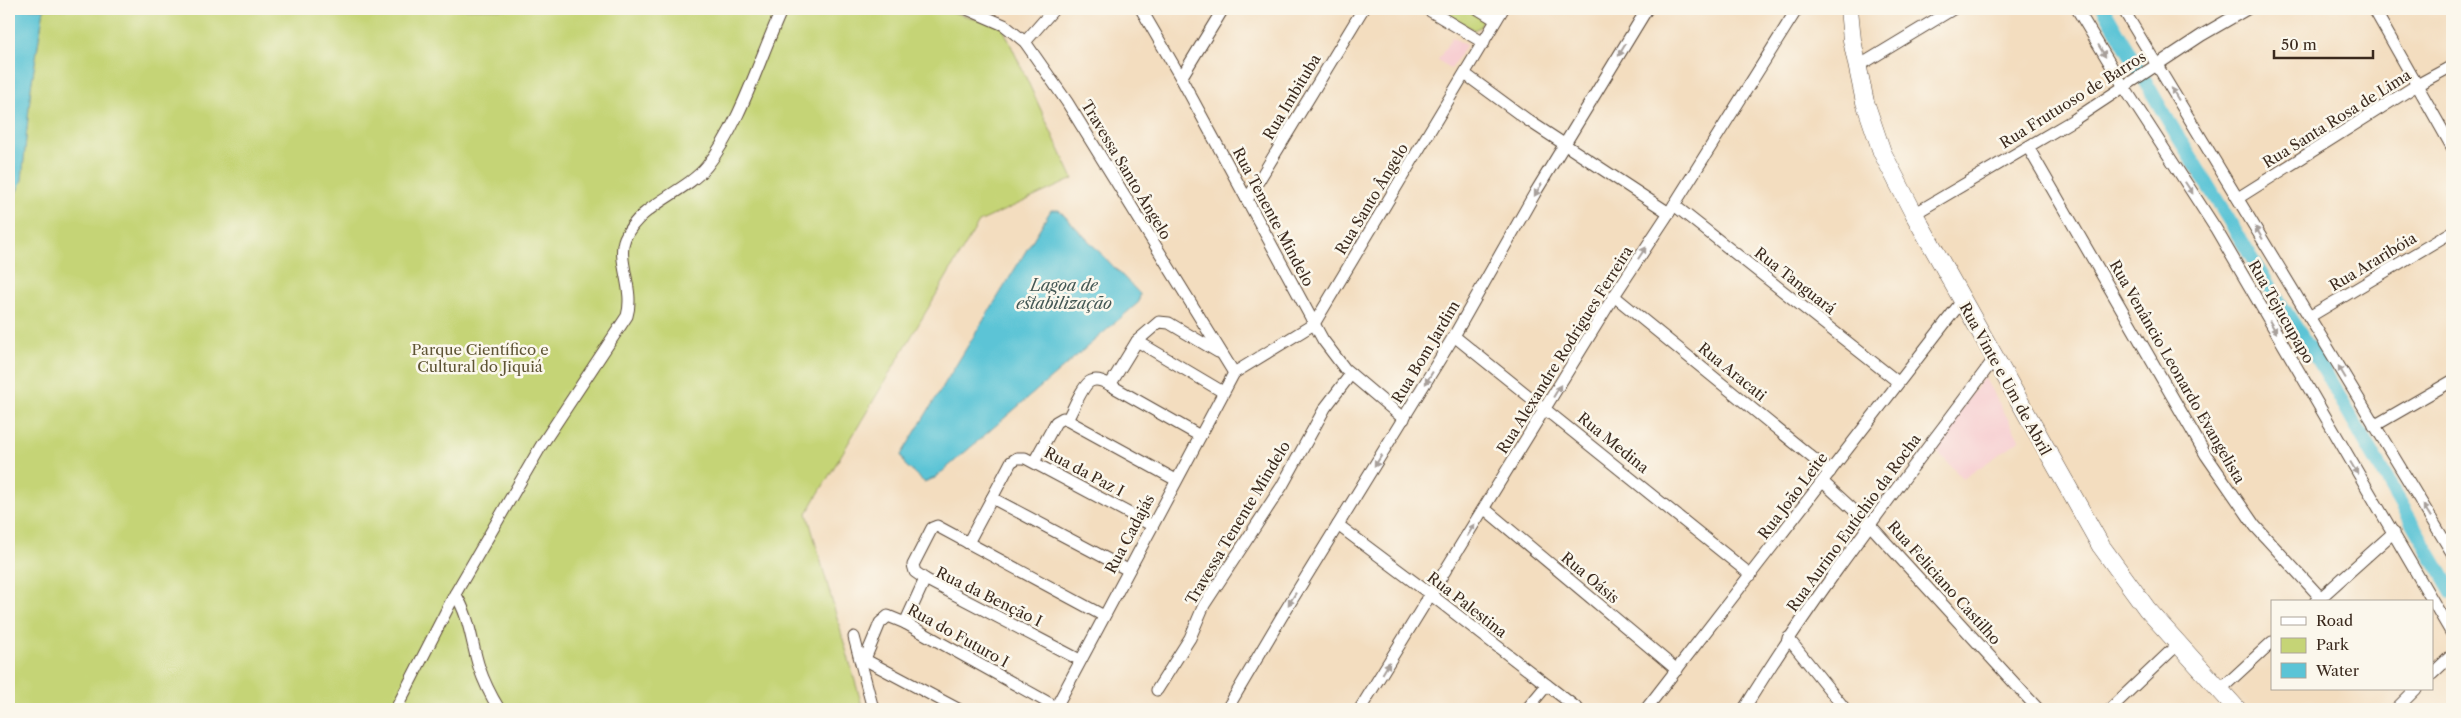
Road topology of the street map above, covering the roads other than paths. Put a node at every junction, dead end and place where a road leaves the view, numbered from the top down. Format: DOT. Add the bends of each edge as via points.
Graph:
graph roads {
  1 [pos="782,9"];
  2 [pos="967,9"];
  3 [pos="1054,9"];
  4 [pos="1140,9"];
  5 [pos="1223,9"];
  6 [pos="1363,9"];
  7 [pos="1427,9"];
  8 [pos="1478,9"];
  9 [pos="1503,9"];
  10 [pos="1647,9"];
  11 [pos="1797,9"];
  12 [pos="1849,9"];
  13 [pos="1953,9"];
  14 [pos="2077,9"];
  15 [pos="2124,9"];
  16 [pos="2247,9"];
  17 [pos="2374,9"];
  18 [pos="1496,20"];
  19 [pos="1025,42"];
  20 [pos="1484,43"];
  21 [pos="2452,66"];
  22 [pos="2154,67"];
  23 [pos="1857,68"];
  24 [pos="1465,74"];
  25 [pos="1181,78"];
  26 [pos="2127,84"];
  27 [pos="2417,85"];
  28 [pos="1566,144"];
  29 [pos="2028,147"];
  30 [pos="2452,148"];
  31 [pos="2238,198"];
  32 [pos="1247,200"];
  33 [pos="1671,209"];
  34 [pos="1914,214"];
  35 [pos="2452,232"];
  36 [pos="1614,296"];
  37 [pos="1962,301"];
  38 [pos="2309,317"];
  39 [pos="1314,324"];
  40 [pos="1454,336"];
  41 [pos="1137,341"];
  42 [pos="1220,353"];
  43 [pos="1994,359"];
  44 [pos="1234,373"];
  45 [pos="1351,374"];
  46 [pos="1898,382"];
  47 [pos="2452,382"];
  48 [pos="1110,385"];
  49 [pos="1222,392"];
  50 [pos="1546,409"];
  51 [pos="1064,419"];
  52 [pos="1404,419"];
  53 [pos="2374,426"];
  54 [pos="1200,436"];
  55 [pos="1034,462"];
  56 [pos="1830,472"];
  57 [pos="1176,480"];
  58 [pos="1823,482"];
  59 [pos="992,498"];
  60 [pos="1485,509"];
  61 [pos="1338,525"];
  62 [pos="1870,525"];
  63 [pos="1151,526"];
  64 [pos="2394,532"];
  65 [pos="968,543"];
  66 [pos="2452,553"];
  67 [pos="1128,570"];
  68 [pos="1751,575"];
  69 [pos="926,579"];
  70 [pos="455,594"];
  71 [pos="1430,594"];
  72 [pos="2318,600"];
  73 [pos="2433,600"];
  74 [pos="2434,602"];
  75 [pos="1104,616"];
  76 [pos="906,623"];
  77 [pos="2452,634"];
  78 [pos="854,637"];
  79 [pos="1788,638"];
  80 [pos="2271,643"];
  81 [pos="2177,644"];
  82 [pos="2452,654"];
  83 [pos="863,658"];
  84 [pos="1080,660"];
  85 [pos="1677,670"];
  86 [pos="2434,672"];
  87 [pos="1547,685"];
  88 [pos="1156,690"];
  89 [pos="2220,690"];
  90 [pos="2415,690"];
  91 [pos="1055,708"];
  92 [pos="396,709"];
  93 [pos="499,709"];
  94 [pos="873,709"];
  95 [pos="958,709"];
  96 [pos="1227,709"];
  97 [pos="1360,709"];
  98 [pos="1527,709"];
  99 [pos="1578,709"];
  100 [pos="1646,709"];
  101 [pos="1744,709"];
  102 [pos="1845,709"];
  103 [pos="2038,709"];
  104 [pos="2110,709"];
  105 [pos="2237,709"];
  106 [pos="2396,709"];
  1 -- 70 [label="street" via="742,105 719,149 685,187 647,211 629,231 623,248 630,294 627,316 541,446"];
  2 -- 19 [label="street, Travessa Santo Ângelo" via="1004,25"];
  3 -- 19 [label="street"];
  4 -- 25 [label="street, Rua Tenente Mindelo"];
  5 -- 25 [label="street"];
  6 -- 32 [label="street, Rua Imbituba"];
  7 -- 20 [label="street"];
  8 -- 18 [label="street"];
  9 -- 18 [label="street, Rua Santo Ângelo"];
  10 -- 28 [label="street, Rua Bom Jardim, one-way"];
  11 -- 33 [label="street, Rua Alexandre Rodrigues Ferreira"];
  12 -- 23 [label="main road, Rua Vinte e Um de Abril"];
  13 -- 23 [label="street"];
  14 -- 26 [label="street, Rua Tejucupapo, one-way"];
  15 -- 22 [label="street, Rua Tejucupapo"];
  16 -- 22 [label="street, Rua Frutuoso de Barros"];
  17 -- 27 [label="street"];
  18 -- 20 [label="street, Rua Santo Ângelo"];
  19 -- 42 [label="street, Travessa Santo Ângelo" via="1067,102"];
  20 -- 24 [label="street, Rua Santo Ângelo"];
  21 -- 27 [label="street, Rua Santa Rosa de Lima"];
  22 -- 26 [label="street, Rua Frutuoso de Barros"];
  31 -- 22 [label="street, Rua Tejucupapo, one-way"];
  23 -- 34 [label="main road, Rua Vinte e Um de Abril" via="1882,152"];
  24 -- 28 [label="street, Rua Tanguará"];
  24 -- 39 [label="street, Rua Santo Ângelo"];
  25 -- 32 [label="street, Rua Tenente Mindelo"];
  26 -- 29 [label="street, Rua Frutuoso de Barros"];
  26 -- 64 [label="street, Rua Tejucupapo, one-way"];
  27 -- 30 [label="street"];
  27 -- 31 [label="street, Rua Santa Rosa de Lima"];
  28 -- 33 [label="street, Rua Tanguará"];
  28 -- 40 [label="street, Rua Bom Jardim, one-way"];
  29 -- 34 [label="street, Rua Frutuoso de Barros"];
  29 -- 72 [label="street, Rua Venâncio Leonardo Evangelista" via="2233,498"];
  38 -- 31 [label="street, Rua Tejucupapo, one-way"];
  32 -- 39 [label="street, Rua Tenente Mindelo"];
  36 -- 33 [label="street, Rua Alexandre Rodrigues Ferreira, one-way"];
  33 -- 46 [label="street, Rua Tanguará"];
  34 -- 37 [label="main road, Rua Vinte e Um de Abril"];
  35 -- 38 [label="street, Rua Araribóia"];
  50 -- 36 [label="street, Rua Alexandre Rodrigues Ferreira, one-way"];
  36 -- 56 [label="street, Rua Aracati"];
  37 -- 43 [label="main road, Rua Vinte e Um de Abril"];
  37 -- 46 [label="street, Rua João Leite"];
  53 -- 38 [label="street, Rua Tejucupapo, one-way"];
  39 -- 44 [label="street, Rua Santo Ângelo"];
  39 -- 45 [label="street, Rua Tenente Mindelo" via="1337,360"];
  40 -- 50 [label="street, Rua Medina"];
  40 -- 52 [label="street, Rua Bom Jardim, one-way"];
  41 -- 42 [label="street" via="1154,325 1164,322"];
  41 -- 48 [label="street"];
  41 -- 49 [label="street"];
  42 -- 44 [label="street, Travessa Santo Ângelo"];
  43 -- 62 [label="street, Rua Aurino Eutíchio da Rocha"];
  43 -- 81 [label="main road, Rua Vinte e Um de Abril" via="2101,546 2121,576"];
  44 -- 49 [label="street, Rua Cadajás"];
  45 -- 52 [label="street, Rua Tenente Mindelo"];
  45 -- 88 [label="street, Travessa Tenente Mindelo" via="1325,408 1282,486 1204,605 1190,638"];
  46 -- 56 [label="street, Rua João Leite"];
  47 -- 53 [label="street"];
  48 -- 51 [label="street" via="1097,380 1089,382"];
  48 -- 54 [label="street"];
  49 -- 54 [label="street, Rua Cadajás"];
  50 -- 60 [label="street, Rua Alexandre Rodrigues Ferreira"];
  50 -- 68 [label="street, Rua Medina"];
  51 -- 55 [label="street" via="1056,422"];
  51 -- 57 [label="street"];
  52 -- 61 [label="street, Rua Bom Jardim, one-way"];
  66 -- 53 [label="street, Rua Tejucupapo, one-way"];
  54 -- 57 [label="street, Rua Cadajás"];
  55 -- 59 [label="street, Rua da Paz I" via="1020,458 1014,460"];
  55 -- 63 [label="street, Rua da Paz I"];
  56 -- 58 [label="street, Rua João Leite"];
  57 -- 63 [label="street, Rua Cadajás"];
  58 -- 62 [label="street, Rua Feliciano Castilho"];
  58 -- 68 [label="street, Rua João Leite"];
  59 -- 65 [label="street"];
  59 -- 67 [label="street"];
  71 -- 60 [label="street, Rua Alexandre Rodrigues Ferreira, one-way"];
  60 -- 85 [label="street, Rua Oásis"];
  61 -- 71 [label="street, Rua Palestina"];
  61 -- 96 [label="street, Rua Bom Jardim, one-way"];
  62 -- 79 [label="street, Rua Aurino Eutíchio da Rocha"];
  62 -- 103 [label="street, Rua Feliciano Castilho"];
  63 -- 67 [label="street, Rua Cadajás"];
  64 -- 72 [label="street"];
  64 -- 73 [label="street, Rua Tejucupapo"];
  65 -- 69 [label="street" via="937,526 932,528 913,565 915,572"];
  65 -- 75 [label="street"];
  67 -- 75 [label="street, Rua Cadajás"];
  68 -- 85 [label="street, Rua João Leite"];
  69 -- 76 [label="street, Rua da Benção I"];
  69 -- 84 [label="street, Rua da Benção I"];
  70 -- 92 [label="street"];
  70 -- 93 [label="street" via="469,624 479,667"];
  71 -- 87 [label="street, Rua Palestina"];
  97 -- 71 [label="street, Rua Alexandre Rodrigues Ferreira, one-way"];
  74 -- 77 [label="street, Rua Tejucupapo"];
  75 -- 84 [label="street, Rua Cadajás"];
  76 -- 83 [label="street, Rua do Futuro I" via="888,616 883,619"];
  76 -- 91 [label="street, Rua do Futuro I"];
  78 -- 83 [label="street"];
  79 -- 101 [label="street, Rua Aurino Eutíchio da Rocha"];
  79 -- 102 [label="street"];
  80 -- 89 [label="street"];
  81 -- 89 [label="main road, Rua Vinte e Um de Abril"];
  81 -- 104 [label="street"];
  82 -- 86 [label="street"];
  83 -- 94 [label="street"];
  83 -- 95 [label="street"];
  84 -- 91 [label="street, Rua Cadajás"];
  85 -- 100 [label="street, Rua João Leite"];
  87 -- 98 [label="street"];
  87 -- 99 [label="street, Rua Palestina"];
  89 -- 105 [label="main road, Rua Vinte e Um de Abril"];
  90 -- 106 [label="street"];
}
